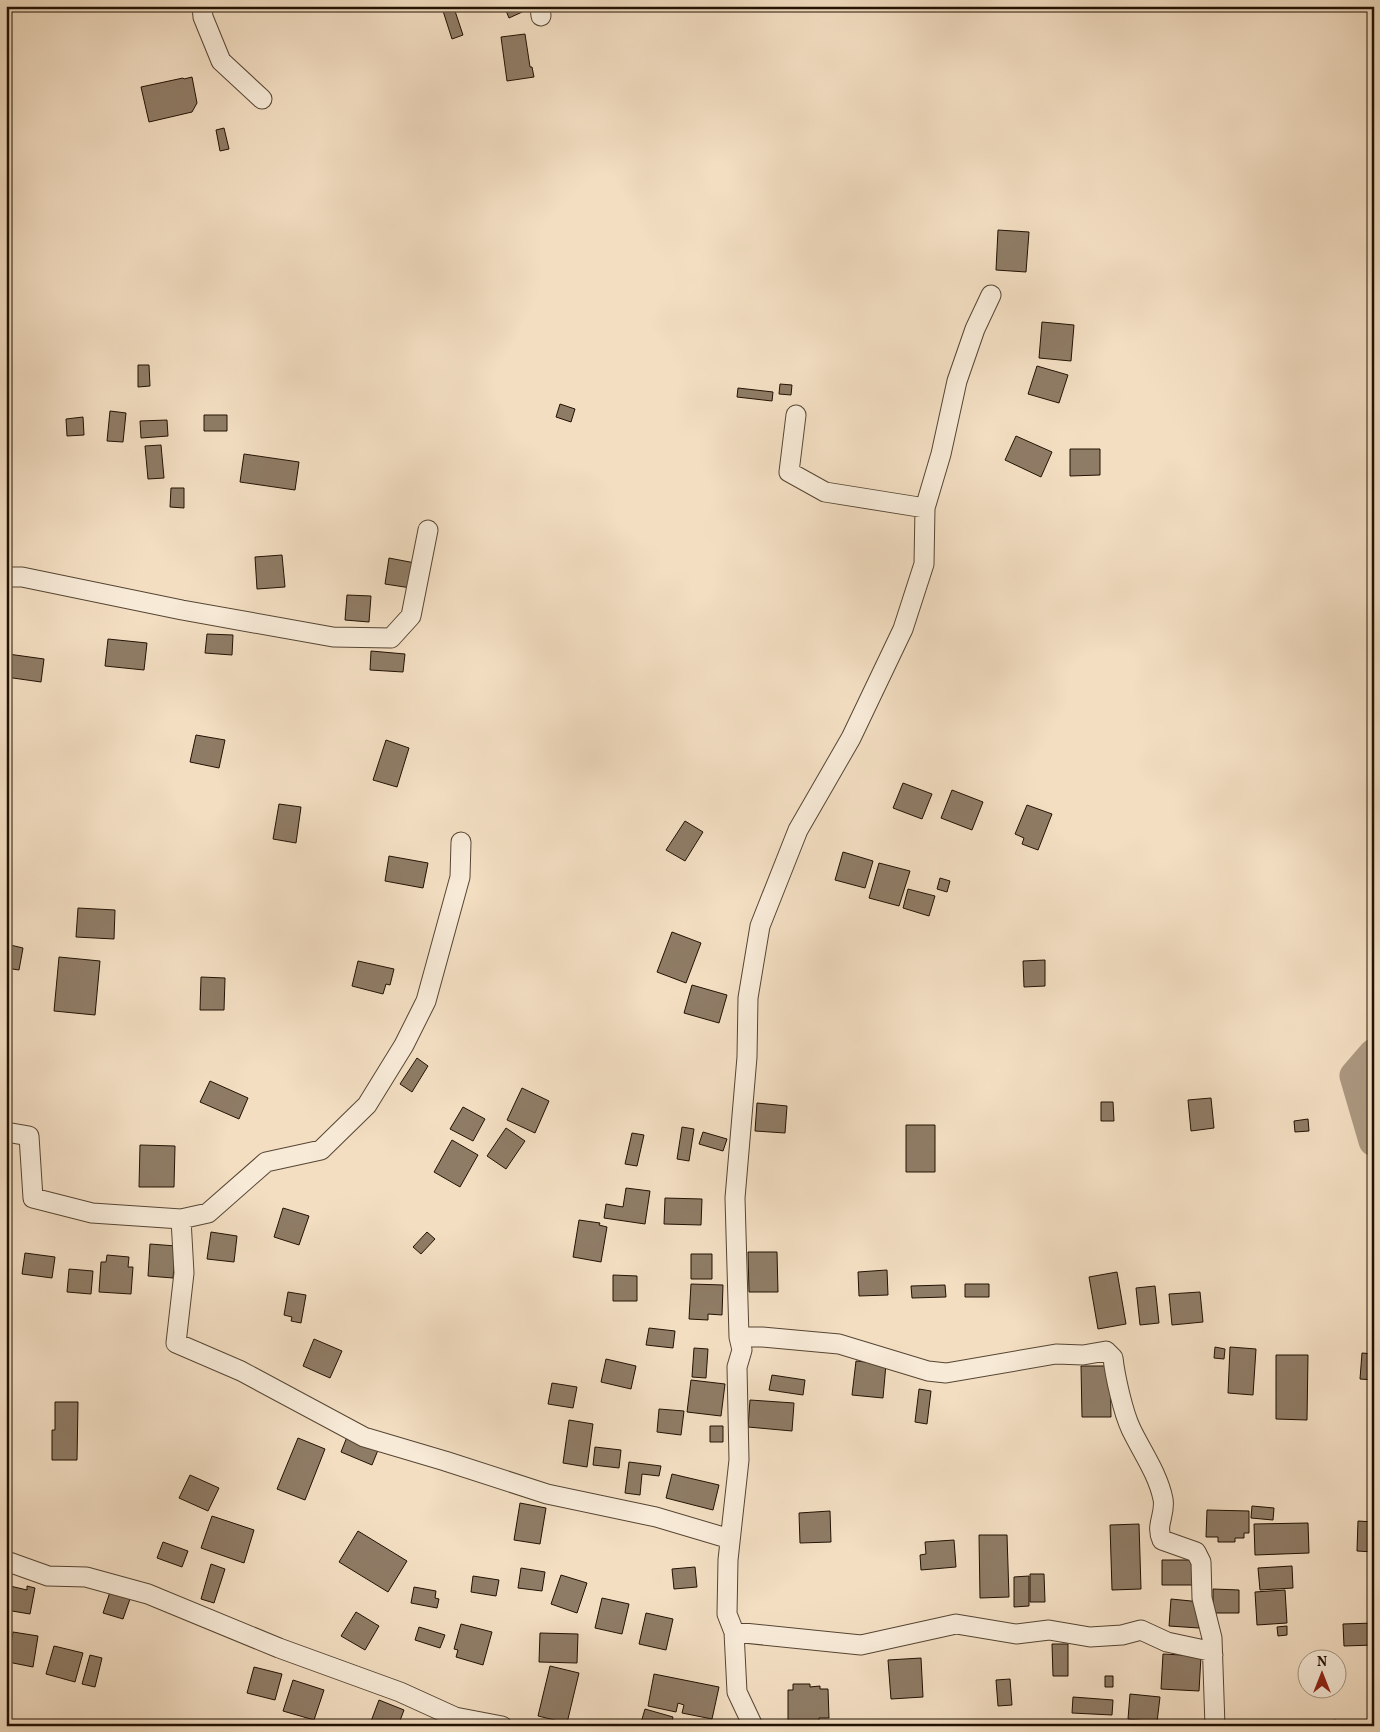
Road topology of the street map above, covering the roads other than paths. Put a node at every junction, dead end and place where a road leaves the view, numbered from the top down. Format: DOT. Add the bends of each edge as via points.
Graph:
graph roads {
  1 [pos="202,6"];
  2 [pos="262,99"];
  3 [pos="991,295"];
  4 [pos="796,415"];
  5 [pos="925,508"];
  6 [pos="428,530"];
  7 [pos="6,577"];
  8 [pos="461,842"];
  9 [pos="6,1132"];
  10 [pos="181,1219"];
  11 [pos="739,1337"];
  12 [pos="730,1539"];
  13 [pos="6,1561"];
  14 [pos="734,1632"];
  15 [pos="1214,1655"];
  16 [pos="502,1726"];
  17 [pos="753,1726"];
  18 [pos="1215,1726"];
  1 -- 2 [label="street" via="203,17 221,61"];
  3 -- 5 [label="street" via="957,381"];
  4 -- 5 [label="street" via="789,472 825,492"];
  5 -- 11 [label="street" via="924,564 903,629 851,738 798,830 760,926 748,998 747,1057 735,1198"];
  6 -- 7 [label="street" via="411,616 391,638 333,637 22,577"];
  8 -- 10 [label="street" via="460,877 426,1001 404,1045 367,1105 321,1150 266,1162 208,1213"];
  9 -- 10 [label="street" via="29,1136 33,1198 92,1213"];
  10 -- 12 [label="street" via="184,1272 176,1344 240,1371 364,1437 547,1494 656,1517"];
  11 -- 12 [label="street" via="742,1350 737,1367 739,1460"];
  11 -- 15 [label="street" via="839,1344 928,1371 946,1373 1056,1354 1083,1355 1106,1351 1113,1358 1130,1426 1158,1482 1163,1502 1159,1532 1162,1540 1196,1552 1201,1562 1202,1598"];
  12 -- 14 [label="street" via="726,1598 727,1614"];
  13 -- 16 [label="street" via="48,1576 86,1577 148,1594 278,1648 400,1692 455,1717"];
  14 -- 15 [label="street" via="862,1645 956,1624 1016,1634 1049,1630 1090,1637 1141,1630 1167,1642"];
  14 -- 17 [label="street" via="737,1692"];
  15 -- 18 [label="street"];
}
